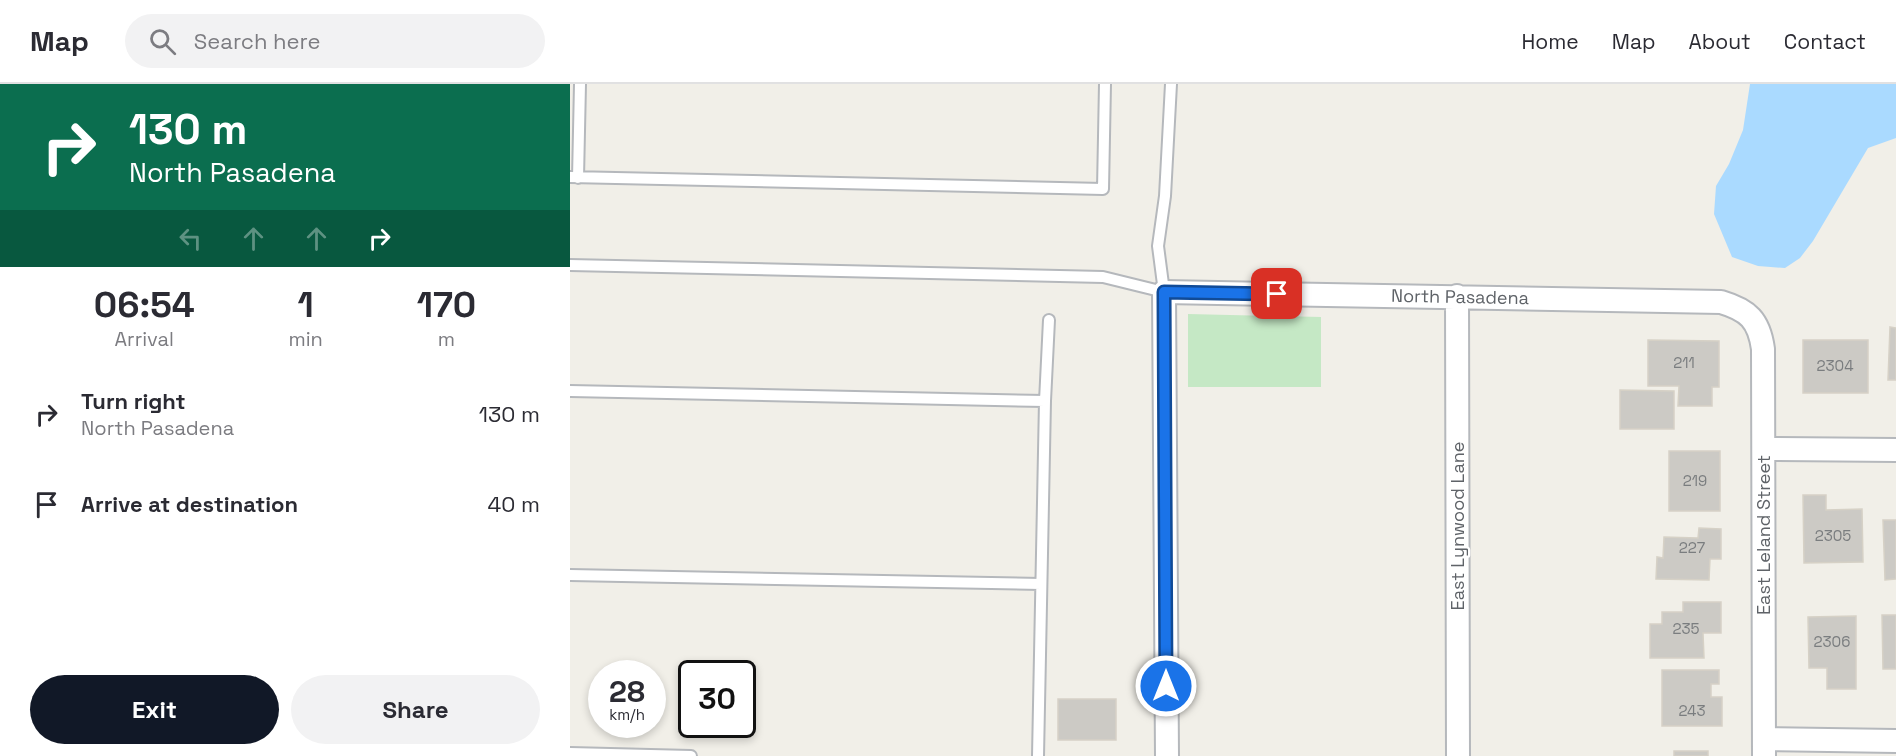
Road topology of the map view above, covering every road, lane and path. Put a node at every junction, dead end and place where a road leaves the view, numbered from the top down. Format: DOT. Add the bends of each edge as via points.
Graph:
graph roads {
  1 [pos="580,84"];
  2 [pos="1106,84"];
  3 [pos="1171,84"];
  4 [pos="574,178"];
  5 [pos="570,265"];
  6 [pos="1164,292"];
  7 [pos="1457,296"];
  8 [pos="1752,317"];
  9 [pos="1049,320"];
  10 [pos="570,391"];
  11 [pos="1045,401"];
  12 [pos="1764,449"];
  13 [pos="1896,450"];
  14 [pos="570,575"];
  15 [pos="1041,584"];
  16 [pos="1896,741"];
  17 [pos="1764,747"];
  18 [pos="570,753"];
  19 [pos="691,756"];
  20 [pos="1038,756"];
  21 [pos="1167,756"];
  22 [pos="1458,756"];
  1 -- 4 [label="lane"];
  2 -- 4 [label="lane" via="1103,189"];
  3 -- 6 [label="lane" via="1158,246"];
  5 -- 6 [label="lane" via="1103,277"];
  6 -- 7 [label="street, North Pasadena"];
  6 -- 21 [label="street"];
  7 -- 8 [label="street, North Pasadena" via="1721,302"];
  7 -- 22 [label="street, East Lynwood Lane"];
  8 -- 12 [label="street, East Leland Street" via="1763,349"];
  9 -- 11 [label="lane"];
  10 -- 11 [label="lane"];
  11 -- 15 [label="lane"];
  12 -- 13 [label="street"];
  12 -- 17 [label="street, East Leland Street"];
  14 -- 15 [label="lane"];
  15 -- 20 [label="lane"];
  16 -- 17 [label="street"];
  18 -- 19 [label="lane"];
}
